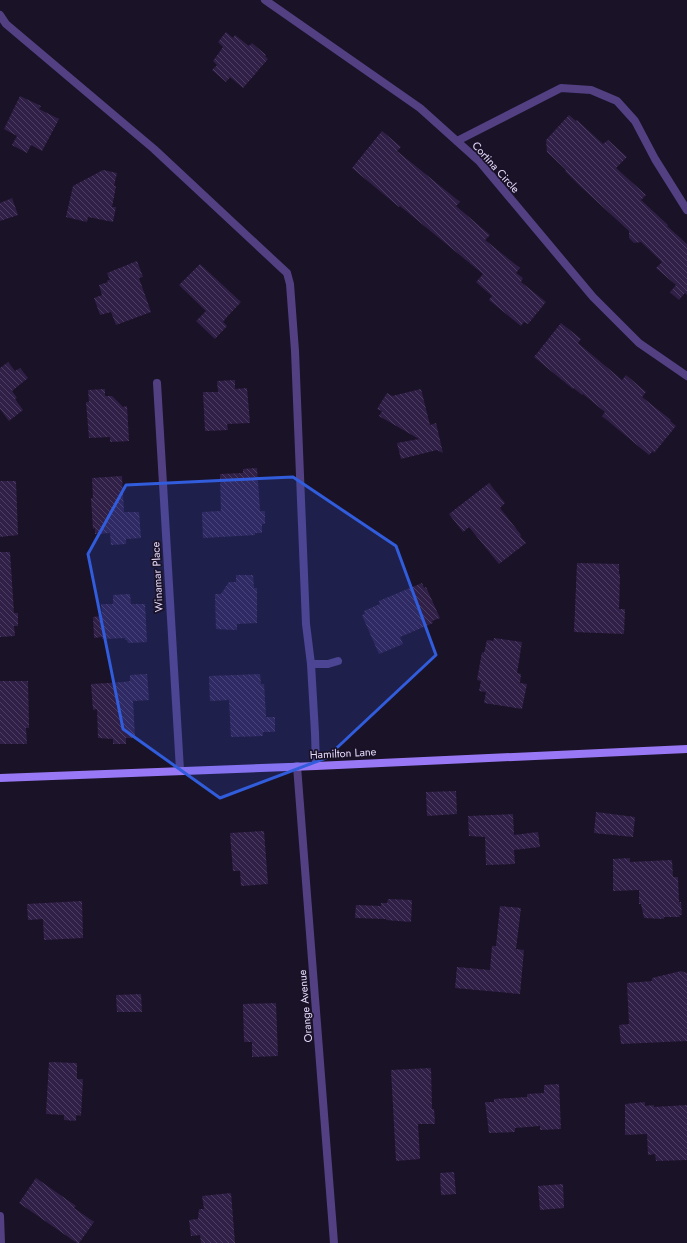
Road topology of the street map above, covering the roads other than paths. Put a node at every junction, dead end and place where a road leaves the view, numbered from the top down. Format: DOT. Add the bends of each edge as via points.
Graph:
graph roads {
  1 [pos="264,0"];
  2 [pos="0,16"];
  3 [pos="457,142"];
  4 [pos="687,210"];
  5 [pos="687,376"];
  6 [pos="157,383"];
  7 [pos="338,661"];
  8 [pos="310,664"];
  9 [pos="687,749"];
  10 [pos="298,766"];
  11 [pos="316,766"];
  12 [pos="180,770"];
  13 [pos="0,778"];
  14 [pos="0,1216"];
  15 [pos="1,1243"];
  16 [pos="334,1243"];
  1 -- 3 [label="street, Cortina Circle" via="420,108"];
  2 -- 8 [label="street" via="6,24 154,149 287,273 290,284 294,351"];
  3 -- 4 [label="street" via="561,88 591,90 617,101 635,121"];
  3 -- 5 [label="street, Cortina Circle" via="479,161 593,297 639,343"];
  6 -- 12 [label="street, Winamar Place"];
  7 -- 8 [label="street"];
  8 -- 11 [label="street"];
  9 -- 11 [label="street, Hamilton Lane"];
  10 -- 11 [label="street, Hamilton Lane"];
  10 -- 12 [label="street, Hamilton Lane"];
  10 -- 16 [label="street, Orange Avenue"];
  12 -- 13 [label="street, Hamilton Lane"];
  14 -- 15 [label="street"];
}
